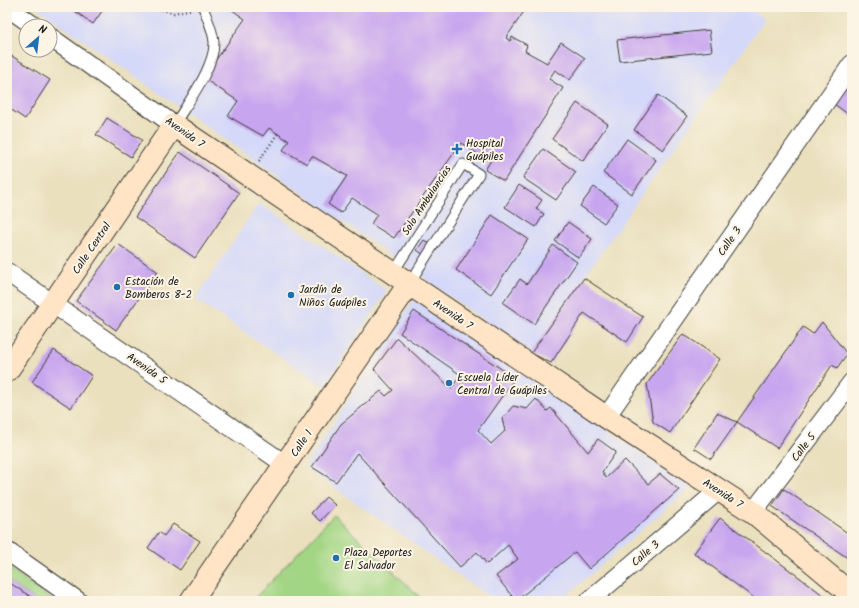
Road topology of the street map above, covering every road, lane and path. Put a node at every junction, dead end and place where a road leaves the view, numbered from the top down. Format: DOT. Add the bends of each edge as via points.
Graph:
graph roads {
  1 [pos="7,7"];
  2 [pos="150,7"];
  3 [pos="199,8"];
  4 [pos="23,18"];
  5 [pos="58,43"];
  6 [pos="852,64"];
  7 [pos="174,125"];
  8 [pos="278,133"];
  9 [pos="248,175"];
  10 [pos="7,272"];
  11 [pos="401,278"];
  12 [pos="54,304"];
  13 [pos="7,371"];
  14 [pos="852,382"];
  15 [pos="606,417"];
  16 [pos="286,464"];
  17 [pos="719,490"];
  18 [pos="753,512"];
  19 [pos="7,551"];
  20 [pos="852,595"];
  21 [pos="78,601"];
  22 [pos="191,601"];
  23 [pos="589,601"];
  1 -- 4 [label="street"];
  2 -- 3 [label="path" via="174,13"];
  3 -- 7 [label="lane" via="213,34 212,56"];
  5 -- 7 [label="street, Avenida 7"];
  6 -- 15 [label="street, Calle 3"];
  7 -- 9 [label="main road, Avenida 7"];
  7 -- 12 [label="main road, Calle Central"];
  8 -- 9 [label="path"];
  9 -- 11 [label="main road, Avenida 7"];
  10 -- 12 [label="street, Avenida 5"];
  11 -- 11 [label="lane, Solo Ambulancias" via="479,174 463,164"];
  11 -- 15 [label="main road, Avenida 7"];
  11 -- 16 [label="main road, Calle 1"];
  12 -- 13 [label="main road, Calle Central"];
  12 -- 16 [label="street, Avenida 5"];
  14 -- 18 [label="street, Calle 5"];
  15 -- 17 [label="main road, Avenida 7"];
  16 -- 22 [label="main road, Calle 1"];
  17 -- 18 [label="main road, Avenida 7"];
  17 -- 23 [label="street, Calle 3"];
  18 -- 20 [label="main road, Avenida 7"];
  19 -- 21 [label="street"];
}
